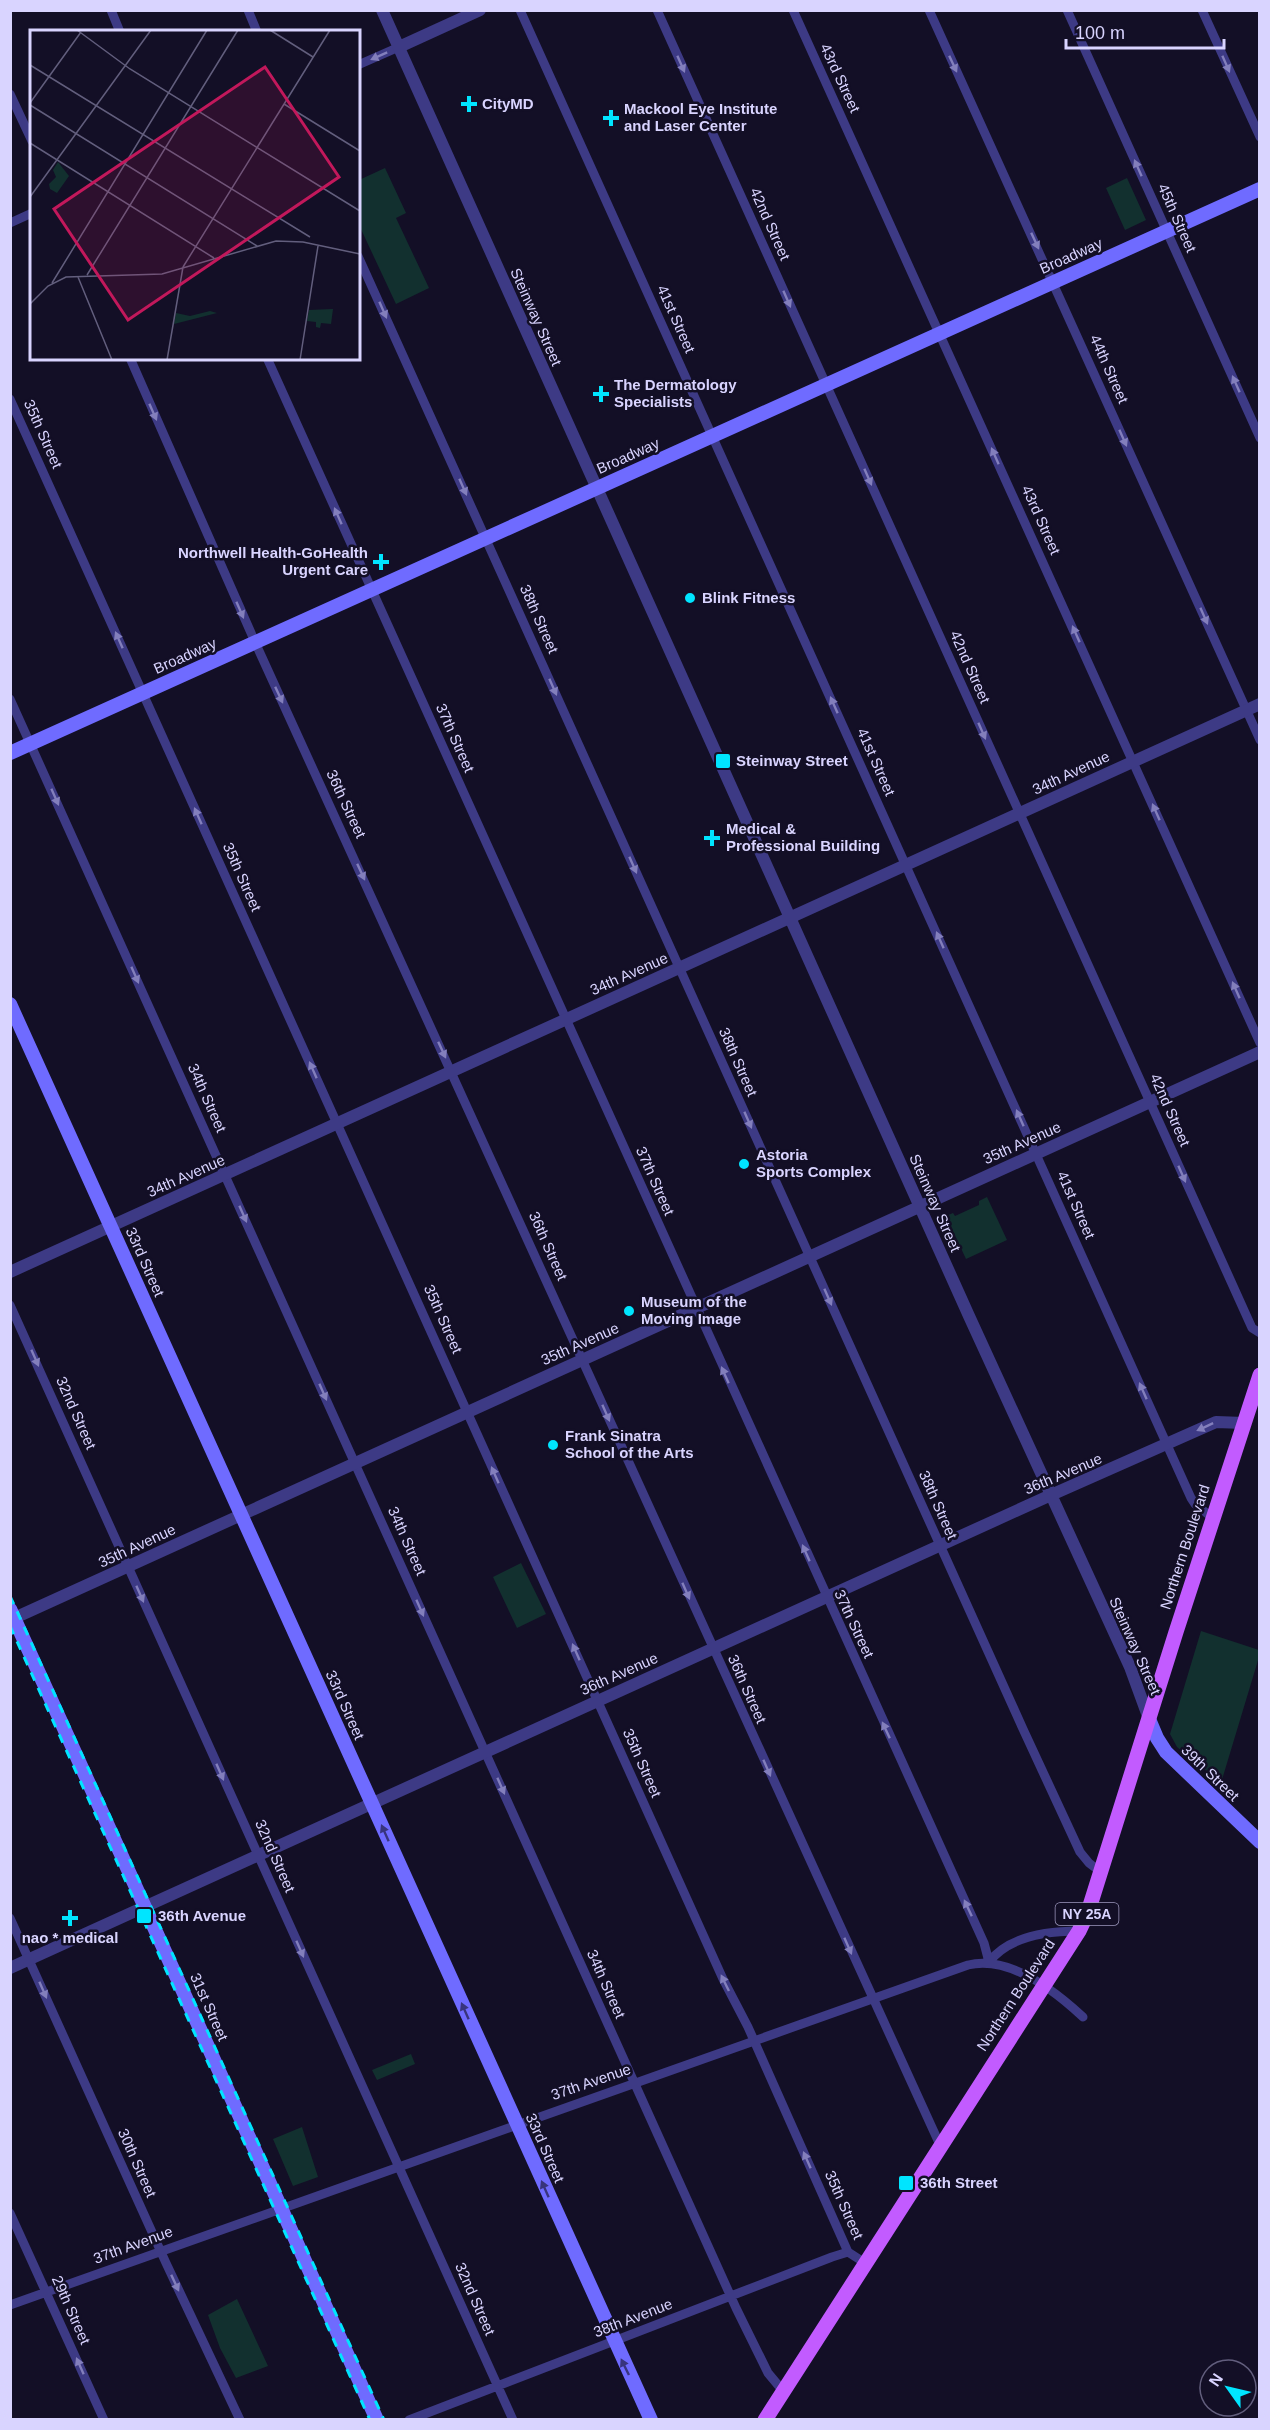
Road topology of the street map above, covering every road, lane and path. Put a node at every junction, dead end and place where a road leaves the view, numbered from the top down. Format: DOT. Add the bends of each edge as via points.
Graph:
graph roads {
  1 [pos="111,10"];
  2 [pos="248,10"];
  3 [pos="382,10"];
  4 [pos="480,10"];
  5 [pos="520,10"];
  6 [pos="657,10"];
  7 [pos="793,10"];
  8 [pos="929,10"];
  9 [pos="1067,10"];
  10 [pos="1202,10"];
  11 [pos="119,30"];
  12 [pos="256,30"];
  13 [pos="399,47"];
  14 [pos="360,64"];
  15 [pos="10,94"];
  16 [pos="30,137"];
  17 [pos="1260,137"];
  18 [pos="1260,189"];
  19 [pos="30,214"];
  20 [pos="10,223"];
  21 [pos="1166,231"];
  22 [pos="360,260"];
  23 [pos="1053,282"];
  24 [pos="940,333"];
  25 [pos="131,360"];
  26 [pos="268,360"];
  27 [pos="826,385"];
  28 [pos="10,399"];
  29 [pos="712,436"];
  30 [pos="1260,438"];
  31 [pos="597,488"];
  32 [pos="486,538"];
  33 [pos="371,589"];
  34 [pos="255,642"];
  35 [pos="143,693"];
  36 [pos="10,699"];
  37 [pos="1260,704"];
  38 [pos="1246,710"];
  39 [pos="1260,740"];
  40 [pos="31,744"];
  41 [pos="10,753"];
  42 [pos="1133,762"];
  43 [pos="1019,813"];
  44 [pos="906,865"];
  45 [pos="790,918"];
  46 [pos="679,968"];
  47 [pos="10,1004"];
  48 [pos="565,1020"];
  49 [pos="1260,1043"];
  50 [pos="1260,1052"];
  51 [pos="452,1071"];
  52 [pos="1149,1102"];
  53 [pos="337,1124"];
  54 [pos="1036,1153"];
  55 [pos="225,1174"];
  56 [pos="920,1206"];
  57 [pos="111,1226"];
  58 [pos="809,1256"];
  59 [pos="10,1272"];
  60 [pos="10,1305"];
  61 [pos="695,1308"];
  62 [pos="1260,1333"];
  63 [pos="582,1360"];
  64 [pos="1260,1376"];
  65 [pos="467,1412"];
  66 [pos="1244,1423"];
  67 [pos="1168,1444"];
  68 [pos="355,1463"];
  69 [pos="1051,1494"];
  70 [pos="241,1515"];
  71 [pos="1214,1519"];
  72 [pos="939,1545"];
  73 [pos="128,1566"];
  74 [pos="825,1597"];
  75 [pos="12,1615"];
  76 [pos="712,1648"];
  77 [pos="597,1701"];
  78 [pos="1149,1719"];
  79 [pos="485,1752"];
  80 [pos="371,1804"];
  81 [pos="1260,1842"];
  82 [pos="258,1855"];
  83 [pos="1102,1873"];
  84 [pos="146,1906"];
  85 [pos="10,1918"];
  86 [pos="1079,1930"];
  87 [pos="29,1959"];
  88 [pos="989,1962"];
  89 [pos="10,1968"];
  90 [pos="1043,1986"];
  91 [pos="872,1998"];
  92 [pos="1083,2017"];
  93 [pos="753,2040"];
  94 [pos="634,2083"];
  95 [pos="516,2124"];
  96 [pos="940,2145"];
  97 [pos="398,2166"];
  98 [pos="282,2207"];
  99 [pos="10,2213"];
  100 [pos="160,2251"];
  101 [pos="848,2252"];
  102 [pos="865,2263"];
  103 [pos="46,2292"];
  104 [pos="731,2296"];
  105 [pos="10,2305"];
  106 [pos="614,2341"];
  107 [pos="497,2386"];
  108 [pos="783,2391"];
  109 [pos="104,2420"];
  110 [pos="240,2420"];
  111 [pos="377,2420"];
  112 [pos="409,2420"];
  113 [pos="513,2420"];
  114 [pos="651,2420"];
  115 [pos="765,2420"];
  1 -- 11 [label="street"];
  2 -- 12 [label="street"];
  3 -- 13 [label="street, Steinway Street"];
  4 -- 13 [label="street"];
  5 -- 29 [label="street, 41st Street"];
  6 -- 27 [label="street, 42nd Street, one-way"];
  7 -- 24 [label="street, 43rd Street"];
  8 -- 23 [label="street, 44th Street, one-way"];
  21 -- 9 [label="street, 45th Street, one-way"];
  10 -- 17 [label="street, one-way"];
  13 -- 14 [label="street, one-way"];
  13 -- 31 [label="street, Steinway Street"];
  15 -- 16 [label="street"];
  18 -- 21 [label="main road, Broadway"];
  19 -- 20 [label="street"];
  21 -- 23 [label="main road, Broadway"];
  30 -- 21 [label="street, 45th Street, one-way"];
  22 -- 32 [label="street, 38th Street, one-way"];
  23 -- 24 [label="main road, Broadway"];
  23 -- 38 [label="street, 44th Street, one-way"];
  24 -- 27 [label="main road, Broadway"];
  42 -- 24 [label="street, 43rd Street, one-way"];
  25 -- 34 [label="street, 36th Street, one-way"];
  33 -- 26 [label="street, 37th Street, one-way"];
  27 -- 29 [label="main road, Broadway"];
  27 -- 43 [label="street, 42nd Street, one-way"];
  35 -- 28 [label="street, 35th Street, one-way"];
  29 -- 31 [label="main road, Broadway"];
  44 -- 29 [label="street, 41st Street, one-way"];
  31 -- 32 [label="main road, Broadway"];
  31 -- 45 [label="street, Steinway Street"];
  32 -- 33 [label="main road, Broadway"];
  32 -- 46 [label="street, 38th Street, one-way"];
  33 -- 34 [label="main road, Broadway"];
  33 -- 48 [label="street, 37th Street"];
  34 -- 35 [label="main road, Broadway"];
  34 -- 51 [label="street, 36th Street, one-way"];
  35 -- 40 [label="main road, Broadway"];
  53 -- 35 [label="street, 35th Street, one-way"];
  36 -- 40 [label="street, 34th Street"];
  37 -- 38 [label="street, 34th Avenue"];
  38 -- 39 [label="street, 44th Street"];
  38 -- 42 [label="street, 34th Avenue"];
  40 -- 41 [label="main road, Broadway"];
  40 -- 55 [label="street, 34th Street, one-way"];
  42 -- 43 [label="street, 34th Avenue"];
  49 -- 42 [label="street, 43rd Street, one-way"];
  43 -- 44 [label="street, 34th Avenue"];
  43 -- 52 [label="street, 42nd Street"];
  44 -- 45 [label="street, 34th Avenue"];
  54 -- 44 [label="street, 41st Street, one-way"];
  45 -- 46 [label="street, 34th Avenue"];
  45 -- 56 [label="street, Steinway Street"];
  46 -- 48 [label="street, 34th Avenue"];
  46 -- 58 [label="street, 38th Street, one-way"];
  47 -- 57 [label="main road, 33rd Street"];
  48 -- 51 [label="street, 34th Avenue"];
  48 -- 61 [label="street, 37th Street"];
  50 -- 52 [label="street, 35th Avenue"];
  51 -- 53 [label="street, 34th Avenue"];
  51 -- 63 [label="street, 36th Street"];
  52 -- 54 [label="street, 35th Avenue"];
  52 -- 62 [label="street, 42nd Street, one-way" via="1252,1328"];
  53 -- 55 [label="street, 34th Avenue"];
  53 -- 65 [label="street, 35th Street"];
  54 -- 56 [label="street, 35th Avenue"];
  67 -- 54 [label="street, 41st Street, one-way"];
  55 -- 57 [label="street, 34th Avenue"];
  55 -- 68 [label="street, 34th Street, one-way"];
  56 -- 58 [label="street, 35th Avenue"];
  56 -- 69 [label="street, Steinway Street"];
  57 -- 59 [label="street, 34th Avenue"];
  57 -- 70 [label="main road, 33rd Street"];
  58 -- 61 [label="street, 35th Avenue"];
  58 -- 72 [label="street, 38th Street, one-way"];
  60 -- 73 [label="street, 32nd Street, one-way"];
  61 -- 63 [label="street, 35th Avenue"];
  74 -- 61 [label="street, 37th Street, one-way"];
  63 -- 65 [label="street, 35th Avenue"];
  63 -- 76 [label="street, 36th Street, one-way"];
  64 -- 66 [label="main road, Northern Boulevard / NY 25A"];
  65 -- 68 [label="street, 35th Avenue"];
  77 -- 65 [label="street, 35th Street, one-way"];
  66 -- 67 [label="street, 36th Avenue, one-way" via="1216,1422"];
  66 -- 71 [label="main road, Northern Boulevard / NY 25A"];
  67 -- 69 [label="street, 36th Avenue"];
  67 -- 71 [label="street, 41st Street" via="1191,1498"];
  68 -- 70 [label="street, 35th Avenue"];
  68 -- 79 [label="street, 34th Street, one-way"];
  69 -- 72 [label="street, 36th Avenue"];
  69 -- 78 [label="street, Steinway Street" via="1130,1667"];
  70 -- 73 [label="street, 35th Avenue"];
  70 -- 80 [label="main road, 33rd Street"];
  71 -- 78 [label="main road, Northern Boulevard / NY 25A"];
  72 -- 74 [label="street, 36th Avenue"];
  72 -- 83 [label="street, 38th Street" via="1080,1852"];
  73 -- 75 [label="street, 35th Avenue"];
  73 -- 82 [label="street, 32nd Street, one-way"];
  74 -- 76 [label="street, 36th Avenue"];
  88 -- 74 [label="street, 37th Street, one-way" via="984,1943"];
  75 -- 84 [label="main road, 31st Street"];
  76 -- 77 [label="street, 36th Avenue"];
  76 -- 91 [label="street, 36th Street, one-way"];
  77 -- 79 [label="street, 36th Avenue"];
  93 -- 77 [label="street, 35th Street, one-way"];
  78 -- 81 [label="main road, 39th Street" via="1166,1752"];
  78 -- 83 [label="main road, Northern Boulevard / NY 25A"];
  79 -- 80 [label="street, 36th Avenue"];
  79 -- 94 [label="street, 34th Street, one-way"];
  80 -- 82 [label="street, 36th Avenue"];
  95 -- 80 [label="main road, 33rd Street, one-way"];
  82 -- 84 [label="street, 36th Avenue"];
  82 -- 97 [label="street, 32nd Street, one-way"];
  83 -- 86 [label="main road, Northern Boulevard / NY 25A"];
  84 -- 87 [label="street, 36th Avenue"];
  84 -- 98 [label="main road, 31st Street"];
  85 -- 87 [label="street, 30th Street"];
  86 -- 88 [label="street, 37th Avenue" via="1052,1931 1005,1946"];
  86 -- 90 [label="main road, Northern Boulevard / NY 25A"];
  87 -- 89 [label="street, 36th Avenue"];
  87 -- 100 [label="street, 30th Street, one-way"];
  88 -- 90 [label="street"];
  88 -- 91 [label="street, 37th Avenue" via="968,1965"];
  90 -- 92 [label="street"];
  90 -- 96 [label="main road, Northern Boulevard / NY 25A"];
  91 -- 93 [label="street, 37th Avenue"];
  91 -- 96 [label="street, 36th Street"];
  93 -- 94 [label="street, 37th Avenue"];
  101 -- 93 [label="street, 35th Street, one-way"];
  94 -- 95 [label="street, 37th Avenue"];
  94 -- 104 [label="street, 34th Street"];
  95 -- 97 [label="street, 37th Avenue"];
  106 -- 95 [label="main road, 33rd Street, one-way"];
  96 -- 102 [label="main road, Northern Boulevard / NY 25A"];
  97 -- 98 [label="street, 37th Avenue"];
  97 -- 107 [label="street, 32nd Street"];
  98 -- 100 [label="street, 37th Avenue"];
  98 -- 111 [label="main road, 31st Street"];
  99 -- 103 [label="street, 29th Street"];
  100 -- 103 [label="street, 37th Avenue"];
  100 -- 110 [label="street, 30th Street, one-way"];
  101 -- 102 [label="street"];
  101 -- 104 [label="street, 38th Avenue"];
  102 -- 108 [label="main road, Northern Boulevard / NY 25A"];
  103 -- 105 [label="street, 37th Avenue"];
  109 -- 103 [label="street, 29th Street, one-way"];
  104 -- 106 [label="street, 38th Avenue"];
  104 -- 108 [label="street, 34th Street" via="768,2373"];
  106 -- 107 [label="street, 38th Avenue"];
  114 -- 106 [label="main road, 33rd Street, one-way"];
  107 -- 112 [label="street, 38th Avenue"];
  107 -- 113 [label="street, 32nd Street"];
  108 -- 115 [label="main road, Northern Boulevard / NY 25A"];
}
